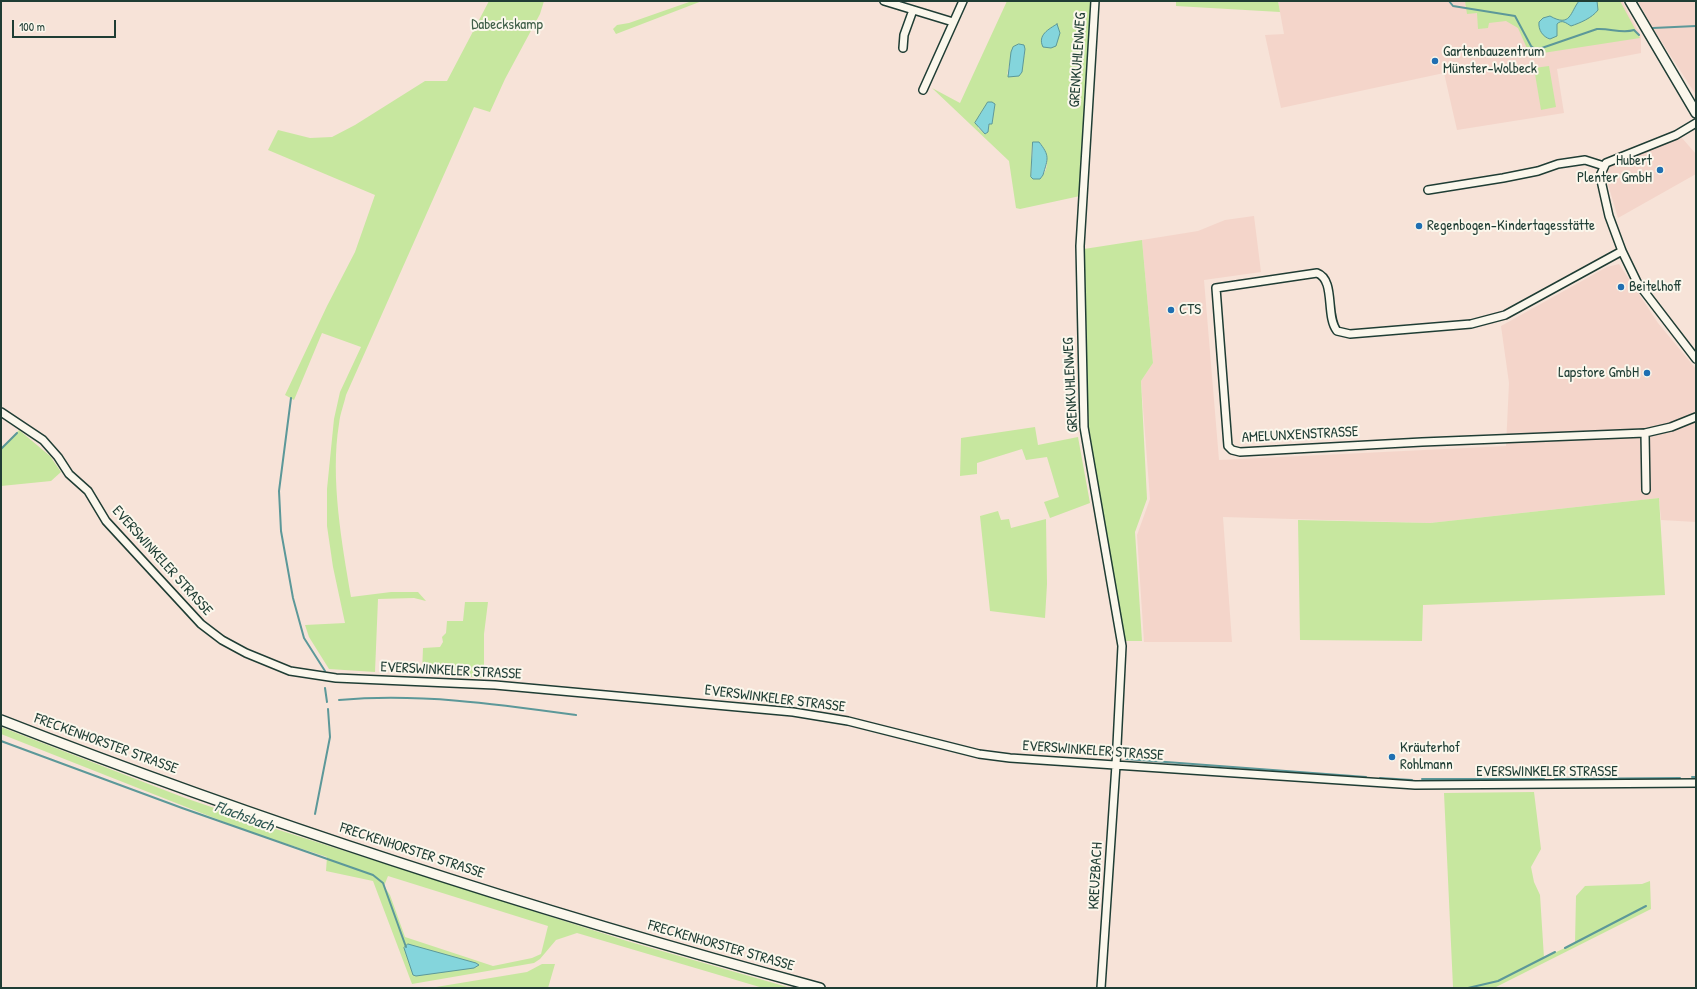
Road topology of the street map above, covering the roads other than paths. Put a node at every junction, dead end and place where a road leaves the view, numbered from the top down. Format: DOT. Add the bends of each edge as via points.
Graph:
graph roads {
  1 [pos="884,1"];
  2 [pos="962,1"];
  3 [pos="1095,1"];
  4 [pos="1630,1"];
  5 [pos="913,10"];
  6 [pos="953,22"];
  7 [pos="902,48"];
  8 [pos="923,90"];
  9 [pos="1696,113"];
  10 [pos="1696,123"];
  11 [pos="1604,166"];
  12 [pos="1428,190"];
  13 [pos="1622,250"];
  14 [pos="1696,359"];
  15 [pos="1,412"];
  16 [pos="1696,417"];
  17 [pos="1644,433"];
  18 [pos="1646,490"];
  19 [pos="1,720"];
  20 [pos="1116,765"];
  21 [pos="1696,783"];
  22 [pos="820,988"];
  23 [pos="1101,988"];
  1 -- 5 [label="street"];
  2 -- 6 [label="street"];
  3 -- 20 [label="street, GRENKUHLENWEG" via="1082,202 1081,338 1084,427 1122,646"];
  4 -- 9 [label="main road"];
  5 -- 6 [label="street"];
  5 -- 7 [label="street"];
  6 -- 8 [label="street"];
  10 -- 11 [label="street" via="1676,135"];
  11 -- 12 [label="street" via="1585,160 1502,178"];
  11 -- 13 [label="street" via="1600,176 1609,216"];
  13 -- 14 [label="street" via="1636,282"];
  13 -- 17 [label="street, AMELUNXENSTRASSE" via="1505,315 1471,324 1350,334 1337,331 1332,321 1326,282 1317,273 1216,288 1227,440 1232,450 1240,452"];
  15 -- 20 [label="street, EVERSWINKELER STRASSE" via="43,440 70,474 88,491 106,521 201,624 222,640 246,653 290,671 336,678 495,685 794,712 848,721 979,754"];
  16 -- 17 [label="street, AMELUNXENSTRASSE" via="1671,427"];
  17 -- 18 [label="street"];
  19 -- 22 [label="main road, FRECKENHORSTER STRASSE" via="167,782 392,860 650,941"];
  20 -- 21 [label="street, EVERSWINKELER STRASSE" via="1415,785"];
  20 -- 23 [label="street, KREUZBACH"];
}
